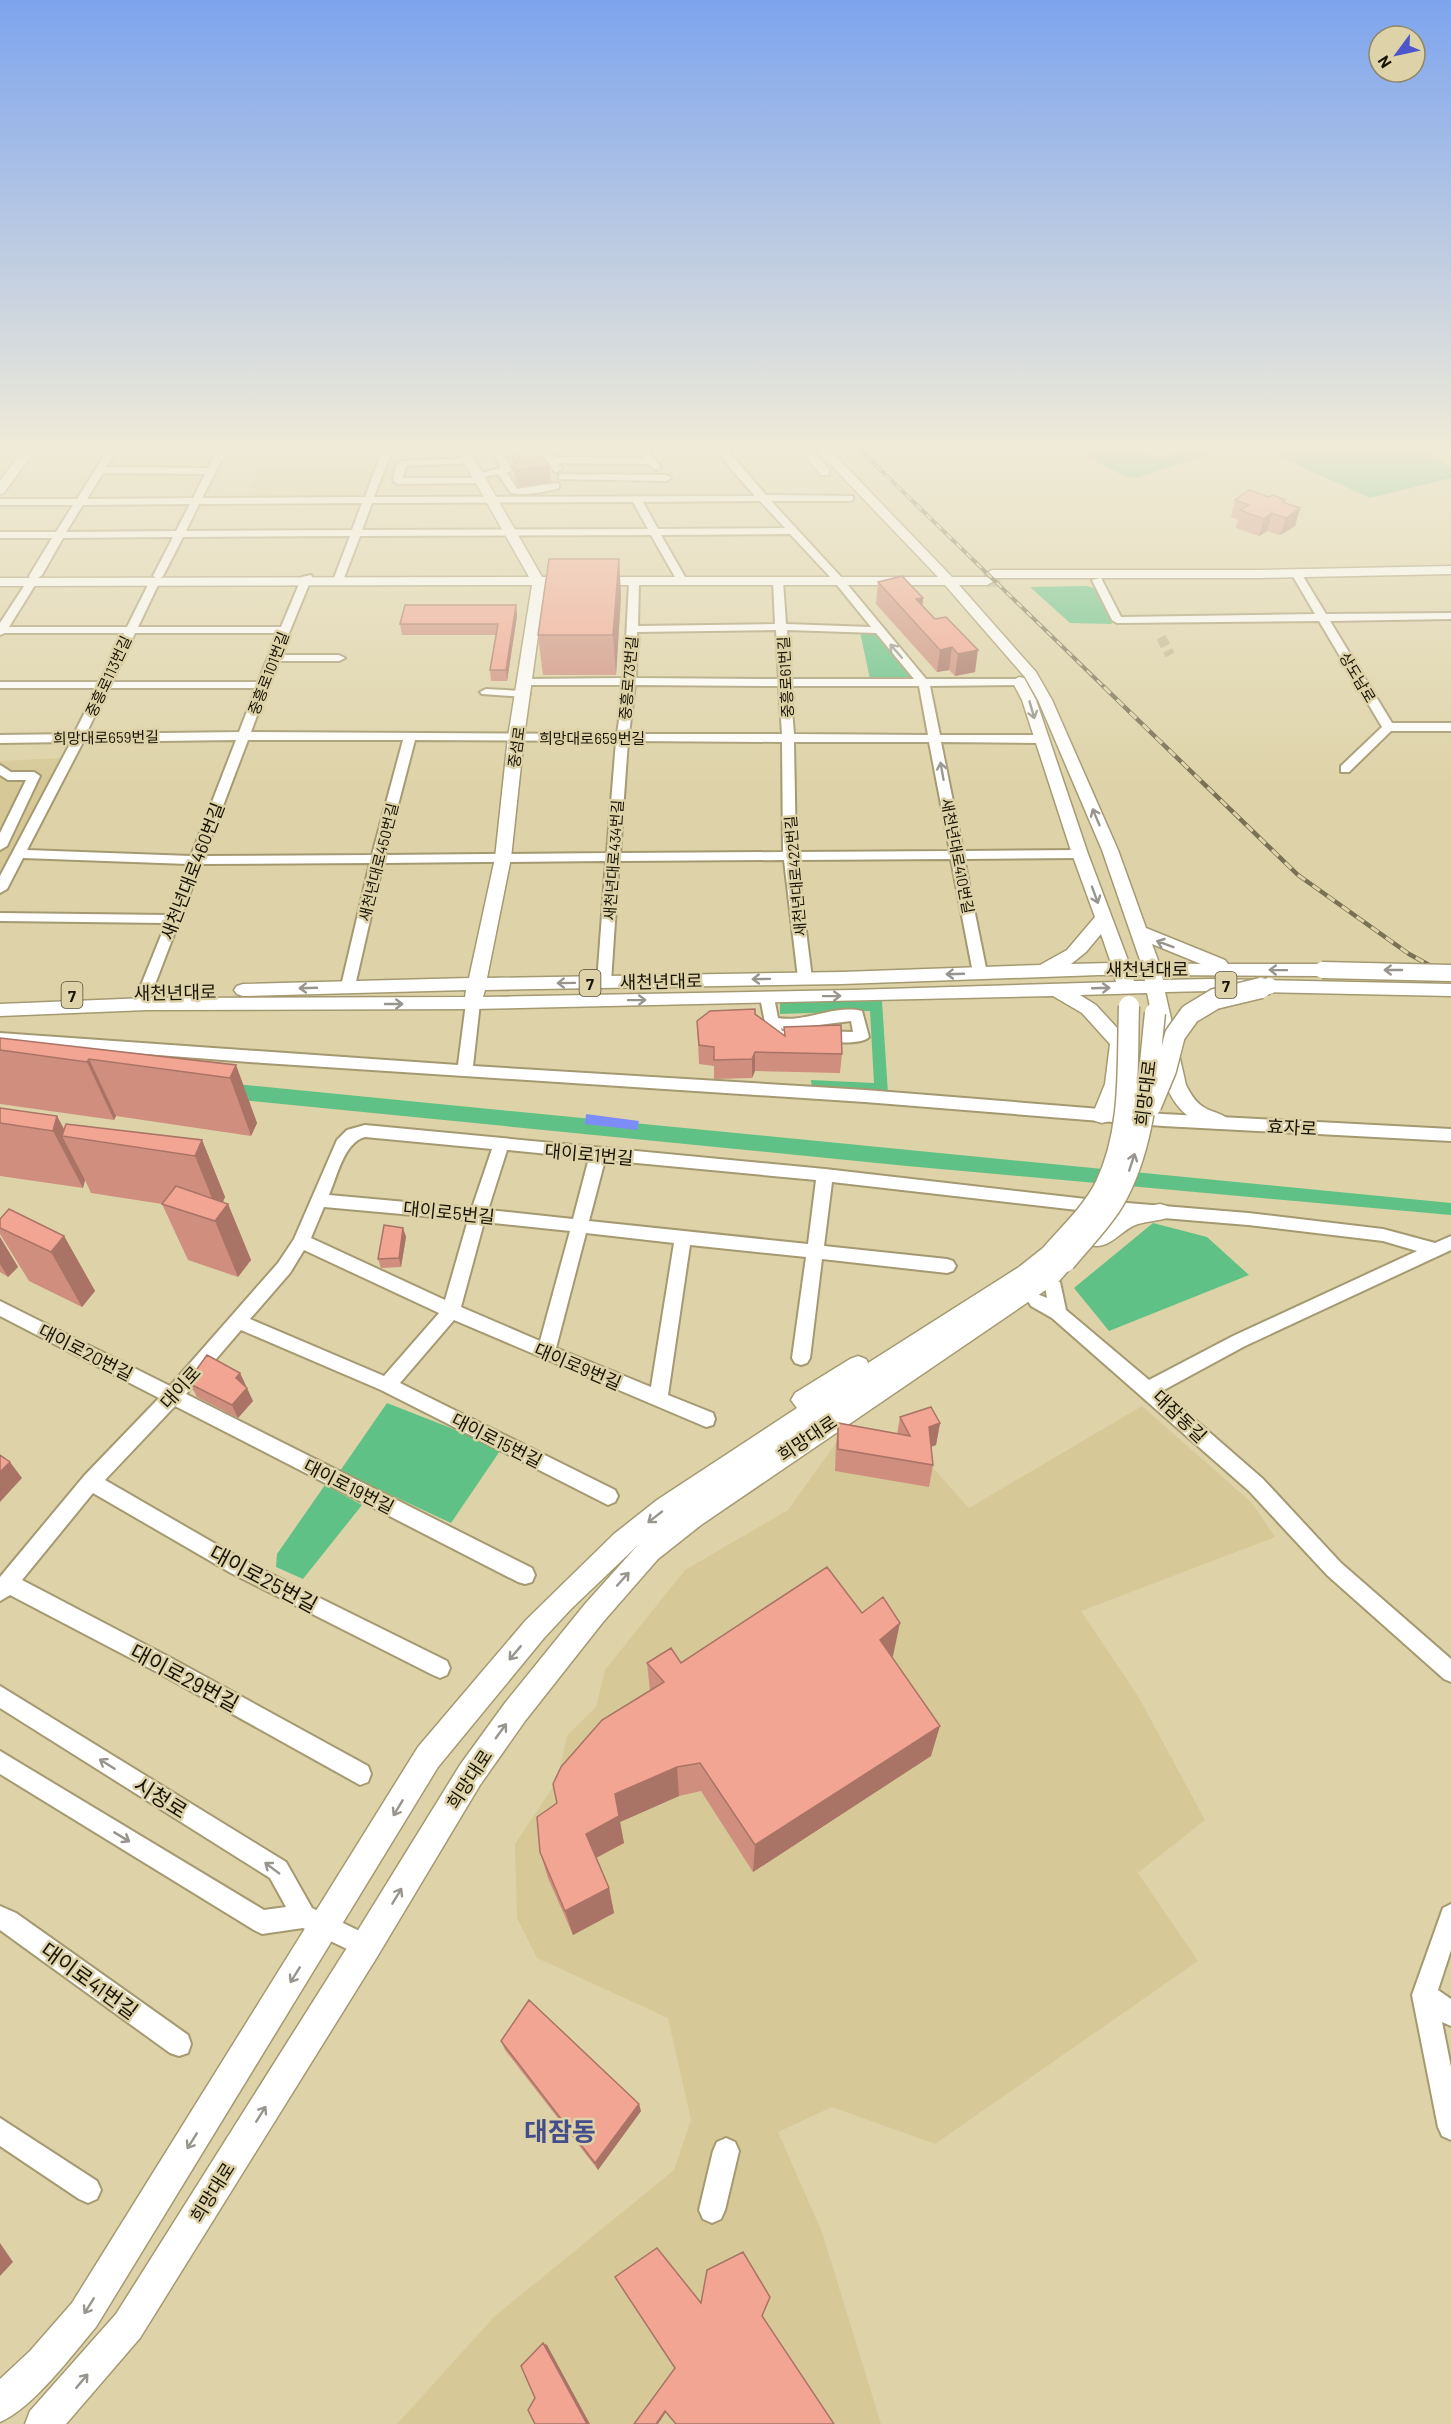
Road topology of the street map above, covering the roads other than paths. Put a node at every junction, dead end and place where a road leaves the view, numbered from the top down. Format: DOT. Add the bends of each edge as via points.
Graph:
graph roads {
  1 [pos="46,559"];
  2 [pos="167,559"];
  3 [pos="347,559"];
  4 [pos="526,559"];
  5 [pos="670,559"];
  6 [pos="818,559"];
  7 [pos="918,559"];
  8 [pos="923,559"];
  9 [pos="1451,570"];
  10 [pos="1298,576"];
  11 [pos="0,577"];
  12 [pos="990,577"];
  13 [pos="1451,577"];
  14 [pos="339,578"];
  15 [pos="680,578"];
  16 [pos="940,578"];
  17 [pos="33,579"];
  18 [pos="836,579"];
  19 [pos="156,580"];
  20 [pos="305,580"];
  21 [pos="778,580"];
  22 [pos="1097,580"];
  23 [pos="539,581"];
  24 [pos="0,582"];
  25 [pos="634,582"];
  26 [pos="1451,616"];
  27 [pos="1322,617"];
  28 [pos="782,627"];
  29 [pos="633,629"];
  30 [pos="284,630"];
  31 [pos="878,630"];
  32 [pos="0,631"];
  33 [pos="129,632"];
  34 [pos="273,658"];
  35 [pos="339,658"];
  36 [pos="630,681"];
  37 [pos="1019,682"];
  38 [pos="104,683"];
  39 [pos="784,683"];
  40 [pos="0,684"];
  41 [pos="924,684"];
  42 [pos="262,685"];
  43 [pos="525,688"];
  44 [pos="486,692"];
  45 [pos="1388,727"];
  46 [pos="1451,727"];
  47 [pos="244,736"];
  48 [pos="79,737"];
  49 [pos="516,737"];
  50 [pos="788,737"];
  51 [pos="410,738"];
  52 [pos="622,738"];
  53 [pos="0,739"];
  54 [pos="1041,739"];
  55 [pos="937,740"];
  56 [pos="0,769"];
  57 [pos="1345,769"];
  58 [pos="34,776"];
  59 [pos="58,776"];
  60 [pos="0,848"];
  61 [pos="19,851"];
  62 [pos="1080,854"];
  63 [pos="957,855"];
  64 [pos="790,856"];
  65 [pos="612,857"];
  66 [pos="503,858"];
  67 [pos="377,859"];
  68 [pos="196,860"];
  69 [pos="0,889"];
  70 [pos="0,917"];
  71 [pos="1104,917"];
  72 [pos="174,920"];
  73 [pos="1137,931"];
  74 [pos="1035,971"];
  75 [pos="980,973"];
  76 [pos="1451,973"];
  77 [pos="1230,977"];
  78 [pos="805,978"];
  79 [pos="1324,979"];
  80 [pos="604,982"];
  81 [pos="348,986"];
  82 [pos="1269,986"];
  83 [pos="1056,989"];
  84 [pos="1126,989"];
  85 [pos="1154,990"];
  86 [pos="1451,990"];
  87 [pos="475,994"];
  88 [pos="767,997"];
  89 [pos="142,999"];
  90 [pos="1,1008"];
  91 [pos="792,1030"];
  92 [pos="1165,1034"];
  93 [pos="0,1038"];
  94 [pos="1121,1044"];
  95 [pos="465,1070"];
  96 [pos="1102,1116"];
  97 [pos="1137,1122"];
  98 [pos="1221,1123"];
  99 [pos="353,1134"];
  100 [pos="1451,1136"];
  101 [pos="501,1145"];
  102 [pos="598,1155"];
  103 [pos="825,1175"];
  104 [pos="320,1200"];
  105 [pos="1086,1208"];
  106 [pos="1160,1212"];
  107 [pos="478,1215"];
  108 [pos="1107,1222"];
  109 [pos="578,1227"];
  110 [pos="683,1237"];
  111 [pos="301,1241"];
  112 [pos="1444,1247"];
  113 [pos="815,1252"];
  114 [pos="1058,1258"];
  115 [pos="947,1266"];
  116 [pos="1045,1294"];
  117 [pos="0,1308"];
  118 [pos="451,1311"];
  119 [pos="237,1321"];
  120 [pos="546,1352"];
  121 [pos="801,1358"];
  122 [pos="387,1385"];
  123 [pos="1148,1390"];
  124 [pos="172,1397"];
  125 [pos="658,1399"];
  126 [pos="706,1419"];
  127 [pos="746,1466"];
  128 [pos="91,1482"];
  129 [pos="608,1496"];
  130 [pos="525,1575"];
  131 [pos="4,1588"];
  132 [pos="440,1668"];
  133 [pos="1451,1672"];
  134 [pos="0,1696"];
  135 [pos="0,1762"];
  136 [pos="360,1773"];
  137 [pos="1451,1916"];
  138 [pos="0,1918"];
  139 [pos="315,1921"];
  140 [pos="366,1946"];
  141 [pos="1424,1995"];
  142 [pos="1451,2014"];
  143 [pos="179,2044"];
  144 [pos="1451,2127"];
  145 [pos="0,2131"];
  146 [pos="726,2151"];
  147 [pos="88,2190"];
  148 [pos="712,2210"];
  149 [pos="0,2404"];
  150 [pos="43,2424"];
  1 -- 17 [label="street"];
  2 -- 19 [label="street, 중흥로113번길"];
  3 -- 14 [label="street"];
  4 -- 23 [label="main road"];
  5 -- 15 [label="street"];
  6 -- 18 [label="street"];
  7 -- 16 [label="main road, 희망대로"];
  8 -- 16 [label="main road, 희망대로"];
  9 -- 10 [label="main road"];
  10 -- 12 [label="main road"];
  10 -- 13 [label="main road"];
  10 -- 22 [label="main road"];
  10 -- 27 [label="street, 상도남로"];
  11 -- 17 [label="main road"];
  12 -- 16 [label="main road"];
  12 -- 22 [label="main road"];
  14 -- 20 [label="main road"];
  14 -- 23 [label="main road"];
  15 -- 18 [label="main road"];
  15 -- 23 [label="main road"];
  16 -- 18 [label="main road"];
  16 -- 37 [label="main road, 희망대로" via="999,647"];
  73 -- 16 [label="main road, 희망대로, one-way" via="1110,850 1045,700 1010,648"];
  17 -- 19 [label="main road"];
  17 -- 24 [label="main road"];
  17 -- 32 [label="street"];
  18 -- 21 [label="main road"];
  18 -- 31 [label="street"];
  19 -- 20 [label="main road"];
  19 -- 33 [label="street, 중흥로113번길"];
  20 -- 23 [label="main road"];
  20 -- 30 [label="street, 중흥로101번길"];
  21 -- 25 [label="main road"];
  21 -- 28 [label="street, 중흥로61번길"];
  22 -- 27 [label="street" via="1117,620"];
  23 -- 25 [label="main road"];
  23 -- 43 [label="main road, 중섬로"];
  25 -- 29 [label="street, 중흥로73번길"];
  26 -- 27 [label="street"];
  27 -- 45 [label="street, 상도남로"];
  28 -- 29 [label="street"];
  28 -- 31 [label="street"];
  28 -- 39 [label="street, 중흥로61번길"];
  29 -- 36 [label="street, 중흥로73번길"];
  30 -- 33 [label="street"];
  30 -- 34 [label="street, 중흥로101번길"];
  41 -- 31 [label="street, one-way"];
  32 -- 33 [label="street"];
  33 -- 38 [label="street, 중흥로113번길"];
  34 -- 35 [label="street"];
  34 -- 42 [label="street, 중흥로101번길"];
  36 -- 39 [label="street"];
  36 -- 43 [label="street"];
  36 -- 52 [label="street, 중흥로73번길"];
  37 -- 41 [label="street"];
  37 -- 54 [label="main road, 희망대로, one-way"];
  38 -- 40 [label="street"];
  38 -- 42 [label="street"];
  38 -- 48 [label="street, 중흥로113번길"];
  39 -- 41 [label="street"];
  39 -- 50 [label="street, 중흥로61번길"];
  41 -- 55 [label="street, 새천년대로410번길"];
  42 -- 47 [label="street, 중흥로101번길"];
  43 -- 44 [label="street"];
  43 -- 49 [label="main road, 중섬로"];
  45 -- 46 [label="street"];
  45 -- 57 [label="street"];
  47 -- 48 [label="street, 희망대로659번길"];
  47 -- 51 [label="street, 희망대로659번길"];
  47 -- 68 [label="street, 새천년대로460번길"];
  48 -- 53 [label="street, 희망대로659번길"];
  48 -- 59 [label="street, 중흥로113번길"];
  49 -- 51 [label="street, 희망대로659번길"];
  49 -- 52 [label="street, 희망대로659번길"];
  49 -- 66 [label="main road, 중섬로"];
  50 -- 52 [label="street, 희망대로659번길"];
  50 -- 55 [label="street, 희망대로659번길"];
  50 -- 64 [label="street, 새천년대로422번길"];
  51 -- 67 [label="street, 새천년대로450번길"];
  52 -- 65 [label="street, 새천년대로434번길"];
  54 -- 55 [label="street, 희망대로659번길"];
  54 -- 62 [label="main road, 희망대로"];
  63 -- 55 [label="street, 새천년대로410번길, one-way"];
  56 -- 58 [label="street" via="8,776"];
  58 -- 59 [label="street"];
  58 -- 60 [label="street"];
  59 -- 61 [label="street, 중흥로113번길"];
  60 -- 61 [label="street"];
  61 -- 68 [label="street"];
  61 -- 69 [label="street, 중흥로113번길"];
  62 -- 63 [label="street"];
  62 -- 71 [label="main road, 희망대로, one-way"];
  63 -- 64 [label="street"];
  63 -- 75 [label="street, 새천년대로410번길"];
  64 -- 65 [label="street"];
  64 -- 78 [label="street, 새천년대로422번길"];
  65 -- 66 [label="street"];
  65 -- 80 [label="street, 새천년대로434번길"];
  66 -- 67 [label="street"];
  66 -- 87 [label="main road, 중섬로"];
  67 -- 68 [label="street"];
  67 -- 81 [label="street, 새천년대로450번길"];
  68 -- 72 [label="street, 새천년대로460번길"];
  70 -- 72 [label="street"];
  71 -- 74 [label="main road" via="1086,944 1058,965"];
  71 -- 84 [label="main road, 희망대로"];
  72 -- 89 [label="street, 새천년대로460번길"];
  77 -- 73 [label="main road, one-way"];
  73 -- 85 [label="main road, 희망대로"];
  74 -- 75 [label="main road, 새천년대로 / 7"];
  74 -- 84 [label="main road, 새천년대로 / 7"];
  75 -- 78 [label="main road, 새천년대로 / 7, one-way"];
  76 -- 79 [label="main road, 7, one-way, bridge" via="1399,970"];
  79 -- 77 [label="main road, 새천년대로 / 7, one-way"];
  77 -- 82 [label="main road, 새천년대로 / 7"];
  77 -- 85 [label="main road, 새천년대로 / 7"];
  77 -- 92 [label="main road" via="1187,1006"];
  78 -- 80 [label="main road, 새천년대로 / 7, one-way"];
  79 -- 82 [label="main road, 새천년대로 / 7"];
  79 -- 86 [label="main road, 7"];
  80 -- 87 [label="main road, 새천년대로 / 7, one-way"];
  81 -- 87 [label="main road, 새천년대로 / 7"];
  81 -- 89 [label="main road, 새천년대로 / 7, one-way"];
  82 -- 97 [label="main road, bridge" via="1215,999 1190,1014 1175,1035 1166,1070"];
  83 -- 84 [label="main road, 새천년대로 / 7, one-way"];
  88 -- 83 [label="main road, 새천년대로 / 7, one-way"];
  83 -- 94 [label="main road" via="1089,1009"];
  84 -- 85 [label="main road, 새천년대로 / 7"];
  84 -- 94 [label="main road" via="1120,1006"];
  84 -- 114 [label="main road, 희망대로, bridge" via="1124,1134 1111,1172"];
  85 -- 92 [label="main road"];
  85 -- 97 [label="main road, 희망대로, bridge"];
  87 -- 88 [label="main road, 새천년대로 / 7, one-way"];
  89 -- 87 [label="main road, 새천년대로 / 7, one-way"];
  87 -- 95 [label="street"];
  88 -- 91 [label="street" via="777,1035 783,1037"];
  89 -- 90 [label="main road, 새천년대로 / 7"];
  92 -- 98 [label="main road" via="1181,1097 1202,1116"];
  93 -- 95 [label="street"];
  94 -- 96 [label="main road" via="1115,1084"];
  95 -- 96 [label="street, 희망대로"];
  96 -- 97 [label="street, 희망대로"];
  97 -- 98 [label="street, 효자로"];
  114 -- 97 [label="main road, 희망대로, one-way, bridge" via="1113,1202 1129,1170"];
  98 -- 100 [label="street, 효자로"];
  99 -- 101 [label="street, 대이로1번길" via="364,1131"];
  99 -- 104 [label="street, 대이로" via="344,1144"];
  101 -- 102 [label="street, 대이로1번길"];
  101 -- 107 [label="street"];
  102 -- 103 [label="street, 대이로1번길"];
  102 -- 109 [label="street"];
  103 -- 105 [label="street, 대이로1번길"];
  103 -- 113 [label="street"];
  104 -- 107 [label="street, 대이로5번길"];
  104 -- 111 [label="street, 대이로"];
  105 -- 108 [label="main road" via="1089,1216"];
  105 -- 127 [label="main road" via="975,1299 833,1380 747,1437 741,1446"];
  106 -- 108 [label="street"];
  106 -- 108 [label="main road"];
  106 -- 112 [label="street" via="1383,1235"];
  107 -- 109 [label="street, 대이로5번길"];
  107 -- 118 [label="street"];
  108 -- 116 [label="main road"];
  109 -- 110 [label="street, 대이로5번길"];
  109 -- 120 [label="street"];
  110 -- 113 [label="street, 대이로5번길"];
  110 -- 125 [label="street"];
  111 -- 118 [label="street, 대이로9번길"];
  111 -- 119 [label="street, 대이로" via="284,1268"];
  112 -- 123 [label="street, 대잠동길" via="1239,1341"];
  113 -- 115 [label="street, 대이로5번길"];
  113 -- 121 [label="street"];
  114 -- 127 [label="main road, 희망대로" via="1041,1282"];
  116 -- 123 [label="street" via="1058,1313"];
  116 -- 127 [label="main road" via="784,1466 773,1471"];
  117 -- 124 [label="street, 대이로20번길"];
  118 -- 120 [label="street, 대이로9번길"];
  118 -- 122 [label="street"];
  119 -- 122 [label="street, 대이로15번길"];
  119 -- 124 [label="street, 대이로"];
  120 -- 125 [label="street, 대이로9번길"];
  122 -- 129 [label="street, 대이로15번길"];
  123 -- 133 [label="street, 대잠동길" via="1256,1485 1334,1569"];
  124 -- 128 [label="street, 대이로"];
  124 -- 130 [label="street, 대이로19번길"];
  125 -- 126 [label="street, 대이로9번길"];
  127 -- 139 [label="main road, 희망대로, one-way" via="666,1508 622,1542 562,1600 428,1757"];
  140 -- 127 [label="main road, 희망대로, one-way" via="470,1775 515,1712 594,1613 650,1551"];
  128 -- 131 [label="street, 대이로"];
  128 -- 132 [label="street, 대이로25번길" via="238,1567"];
  131 -- 136 [label="street, 대이로29번길" via="164,1665"];
  139 -- 134 [label="street, 시청로, one-way" via="278,1870"];
  135 -- 139 [label="street, one-way" via="262,1922"];
  137 -- 141 [label="street"];
  138 -- 143 [label="street, 대이로41번길"];
  139 -- 140 [label="street"];
  139 -- 149 [label="main road, 희망대로, one-way" via="84,2315"];
  150 -- 140 [label="main road, 희망대로, one-way" via="128,2326"];
  141 -- 142 [label="street"];
  141 -- 144 [label="street"];
  145 -- 147 [label="street"];
  146 -- 148 [label="street"];
}
